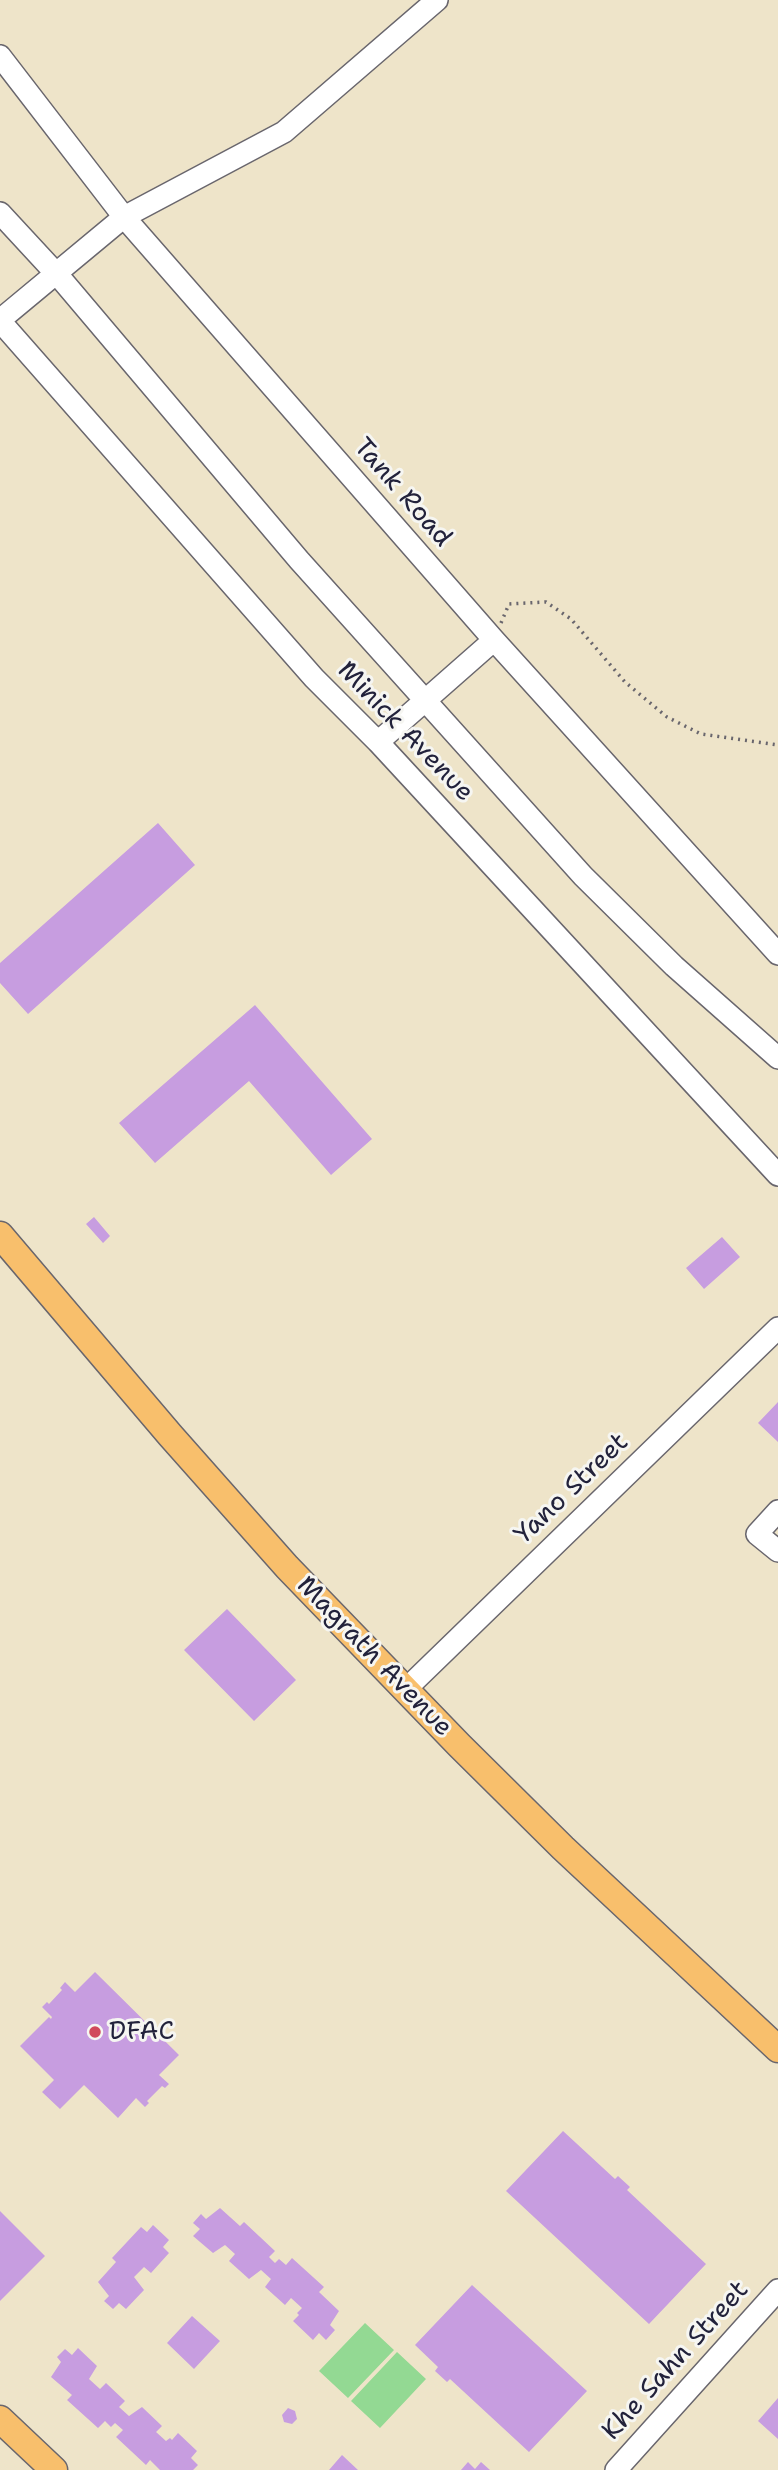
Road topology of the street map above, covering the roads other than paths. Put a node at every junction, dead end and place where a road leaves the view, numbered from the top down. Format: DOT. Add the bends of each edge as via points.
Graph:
graph roads {
  1 [pos="437,0"];
  2 [pos="0,56"];
  3 [pos="0,213"];
  4 [pos="124,217"];
  5 [pos="57,274"];
  6 [pos="0,321"];
  7 [pos="494,640"];
  8 [pos="426,702"];
  9 [pos="378,742"];
  10 [pos="778,954"];
  11 [pos="778,1058"];
  12 [pos="778,1175"];
  13 [pos="0,1235"];
  14 [pos="778,1328"];
  15 [pos="778,1511"];
  16 [pos="778,1551"];
  17 [pos="405,1690"];
  18 [pos="778,2049"];
  19 [pos="778,2290"];
  20 [pos="0,2418"];
  21 [pos="54,2470"];
  22 [pos="616,2470"];
  1 -- 4 [label="street" via="284,132"];
  2 -- 4 [label="street, Tank Road"];
  3 -- 5 [label="street"];
  4 -- 5 [label="street"];
  4 -- 7 [label="street, Tank Road"];
  5 -- 6 [label="street"];
  5 -- 8 [label="street" via="236,488"];
  6 -- 9 [label="street, Minick Avenue" via="314,678"];
  7 -- 8 [label="street"];
  7 -- 10 [label="street, Tank Road"];
  8 -- 9 [label="street"];
  8 -- 11 [label="street" via="583,876 674,966"];
  9 -- 12 [label="street, Minick Avenue"];
  13 -- 17 [label="main road, Magrath Avenue" via="287,1567"];
  14 -- 17 [label="street, Yano Street"];
  15 -- 16 [label="street" via="757,1534"];
  17 -- 18 [label="main road, Magrath Avenue" via="564,1848"];
  19 -- 22 [label="street, Khe Sahn Street"];
  20 -- 21 [label="main road"];
}
